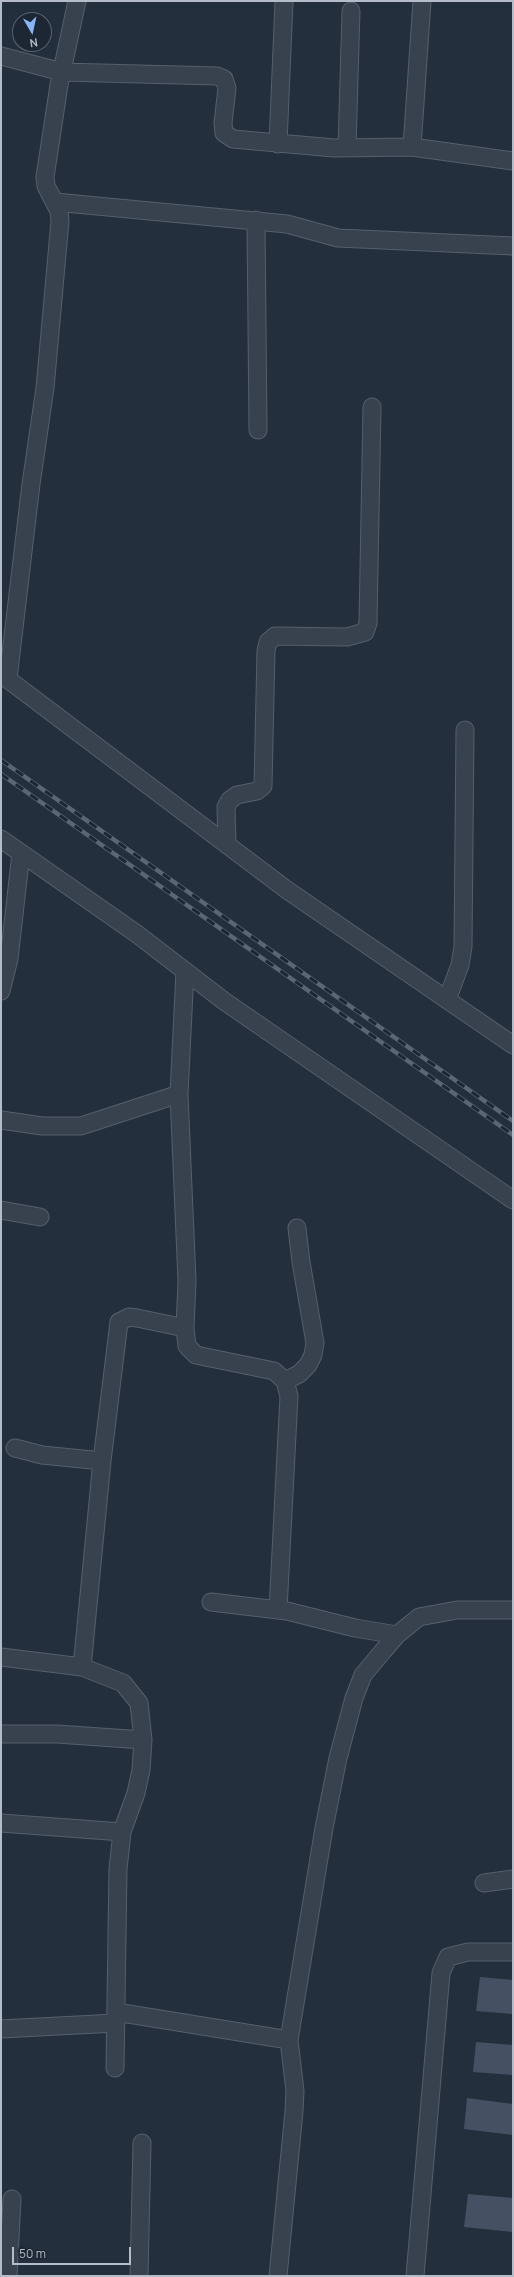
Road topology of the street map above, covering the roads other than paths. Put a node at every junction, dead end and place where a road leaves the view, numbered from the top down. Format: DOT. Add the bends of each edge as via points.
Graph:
graph roads {
  1 [pos="77,1"];
  2 [pos="422,1"];
  3 [pos="284,2"];
  4 [pos="351,11"];
  5 [pos="1,56"];
  6 [pos="62,72"];
  7 [pos="278,144"];
  8 [pos="412,147"];
  9 [pos="347,148"];
  10 [pos="513,161"];
  11 [pos="55,202"];
  12 [pos="256,220"];
  13 [pos="513,246"];
  14 [pos="372,407"];
  15 [pos="258,430"];
  16 [pos="4,676"];
  17 [pos="466,730"];
  18 [pos="1,839"];
  19 [pos="227,845"];
  20 [pos="21,853"];
  21 [pos="6,929"];
  22 [pos="185,971"];
  23 [pos="1,991"];
  24 [pos="447,1000"];
  25 [pos="513,1046"];
  26 [pos="179,1094"];
  27 [pos="1,1120"];
  28 [pos="513,1200"];
  29 [pos="1,1210"];
  30 [pos="40,1217"];
  31 [pos="297,1228"];
  32 [pos="185,1328"];
  33 [pos="285,1381"];
  34 [pos="16,1448"];
  35 [pos="102,1461"];
  36 [pos="211,1602"];
  37 [pos="278,1610"];
  38 [pos="513,1610"];
  39 [pos="397,1635"];
  40 [pos="1,1657"];
  41 [pos="82,1667"];
  42 [pos="1,1734"];
  43 [pos="143,1740"];
  44 [pos="1,1823"];
  45 [pos="122,1832"];
  46 [pos="513,1879"];
  47 [pos="484,1883"];
  48 [pos="513,1952"];
  49 [pos="116,2018"];
  50 [pos="1,2028"];
  51 [pos="289,2040"];
  52 [pos="115,2068"];
  53 [pos="142,2143"];
  54 [pos="12,2199"];
  55 [pos="8,2276"];
  56 [pos="139,2276"];
  57 [pos="278,2276"];
  58 [pos="415,2276"];
  1 -- 6 [label="street"];
  2 -- 8 [label="street"];
  3 -- 7 [label="street"];
  4 -- 9 [label="street"];
  5 -- 6 [label="street"];
  6 -- 7 [label="street" via="217,76 224,79 227,88 224,133 233,139"];
  6 -- 11 [label="street" via="45,177 46,186"];
  7 -- 9 [label="street"];
  8 -- 9 [label="street"];
  8 -- 10 [label="street"];
  11 -- 12 [label="street"];
  11 -- 16 [label="street" via="60,221 49,350"];
  12 -- 13 [label="street" via="287,224 338,238"];
  12 -- 15 [label="street"];
  14 -- 19 [label="street" via="368,623 365,632 347,637 275,636 268,642 263,786 257,791 237,794 230,800 226,807"];
  16 -- 19 [label="street"];
  17 -- 24 [label="street" via="463,947 460,965"];
  18 -- 20 [label="street"];
  19 -- 24 [label="street"];
  20 -- 21 [label="street"];
  20 -- 22 [label="street"];
  21 -- 23 [label="street" via="8,959"];
  22 -- 26 [label="street"];
  22 -- 28 [label="street" via="224,1001"];
  24 -- 25 [label="street"];
  26 -- 27 [label="street" via="81,1126 42,1126"];
  26 -- 32 [label="street" via="187,1280"];
  29 -- 30 [label="street"];
  31 -- 33 [label="street" via="300,1262 315,1343 314,1355 308,1365 299,1374"];
  32 -- 33 [label="street" via="187,1346 196,1355 274,1371"];
  32 -- 35 [label="street" via="129,1317 119,1322"];
  33 -- 37 [label="street" via="289,1396"];
  34 -- 35 [label="street" via="42,1455"];
  35 -- 41 [label="street"];
  36 -- 37 [label="street"];
  37 -- 39 [label="street"];
  38 -- 39 [label="street" via="457,1610 419,1617"];
  39 -- 51 [label="street" via="364,1675 347,1721 324,1828"];
  40 -- 41 [label="street"];
  41 -- 43 [label="street" via="123,1683 139,1703"];
  42 -- 43 [label="street" via="57,1734"];
  43 -- 45 [label="street" via="136,1793"];
  44 -- 45 [label="street"];
  45 -- 49 [label="street" via="118,1869"];
  46 -- 47 [label="street"];
  48 -- 58 [label="street" via="468,1952 448,1957 441,1973"];
  49 -- 50 [label="street"];
  49 -- 51 [label="street"];
  49 -- 52 [label="street"];
  51 -- 57 [label="street" via="295,2091"];
  53 -- 56 [label="street"];
  54 -- 55 [label="street"];
}
